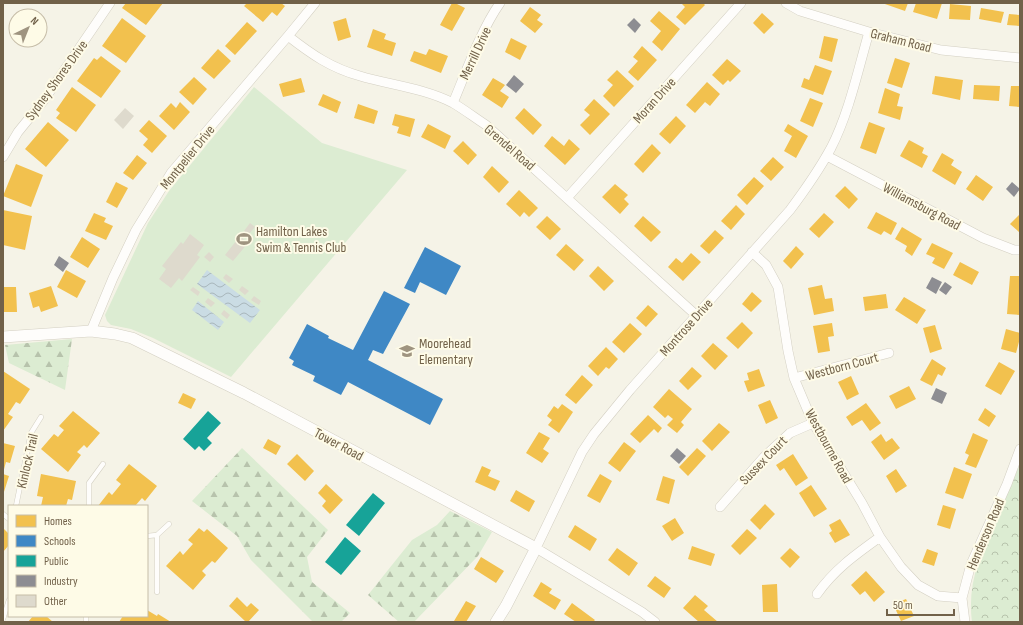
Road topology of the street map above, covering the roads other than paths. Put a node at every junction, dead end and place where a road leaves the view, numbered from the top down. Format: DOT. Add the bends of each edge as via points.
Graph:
graph roads {
  1 [pos="110,3"];
  2 [pos="315,3"];
  3 [pos="500,3"];
  4 [pos="741,3"];
  5 [pos="786,3"];
  6 [pos="869,32"];
  7 [pos="288,36"];
  8 [pos="1020,58"];
  9 [pos="453,103"];
  10 [pos="827,156"];
  11 [pos="3,157"];
  12 [pos="567,198"];
  13 [pos="1020,250"];
  14 [pos="752,252"];
  15 [pos="697,316"];
  16 [pos="92,331"];
  17 [pos="3,337"];
  18 [pos="889,353"];
  19 [pos="794,378"];
  20 [pos="41,417"];
  21 [pos="813,423"];
  22 [pos="1020,449"];
  23 [pos="102,464"];
  24 [pos="16,505"];
  25 [pos="89,505"];
  26 [pos="720,506"];
  27 [pos="169,524"];
  28 [pos="157,535"];
  29 [pos="148,536"];
  30 [pos="880,537"];
  31 [pos="536,548"];
  32 [pos="157,592"];
  33 [pos="817,594"];
  34 [pos="962,598"];
  35 [pos="8,603"];
  36 [pos="3,619"];
  37 [pos="496,622"];
  38 [pos="655,622"];
  39 [pos="964,622"];
  1 -- 11 [label="street, Sydney Shores Drive"];
  2 -- 7 [label="street, Montpelier Drive"];
  3 -- 9 [label="street, Merrill Drive"];
  4 -- 12 [label="street, Moran Drive"];
  5 -- 6 [label="street, Graham Road" via="800,11"];
  6 -- 8 [label="street, Graham Road" via="941,50"];
  6 -- 10 [label="street, Montrose Drive" via="842,124"];
  7 -- 9 [label="street, Grendel Road" via="312,55 334,66 359,76 427,93"];
  7 -- 16 [label="street, Montpelier Drive" via="171,173 136,230"];
  9 -- 12 [label="street, Grendel Road" via="486,125"];
  10 -- 13 [label="street, Williamsburg Road" via="983,238"];
  10 -- 14 [label="street, Montrose Drive" via="790,210"];
  12 -- 15 [label="street, Grendel Road"];
  14 -- 15 [label="street, Montrose Drive"];
  14 -- 19 [label="street, Westbourne Road" via="766,265 778,287"];
  15 -- 31 [label="street, Montrose Drive" via="630,390 586,446"];
  16 -- 17 [label="street, Tower Road"];
  16 -- 31 [label="street, Tower Road" via="132,338"];
  18 -- 19 [label="street, Westborn Court"];
  19 -- 21 [label="street, Westbourne Road"];
  20 -- 24 [label="lane, Kinlock Trail" via="31,433"];
  21 -- 26 [label="street, Sussex Court" via="790,433 764,457"];
  21 -- 30 [label="street, Westbourne Road"];
  22 -- 34 [label="street, Henderson Road" via="971,564"];
  23 -- 25 [label="lane" via="89,483"];
  27 -- 28 [label="lane"];
  28 -- 29 [label="lane"];
  28 -- 32 [label="lane"];
  30 -- 33 [label="street" via="854,555 828,579"];
  30 -- 34 [label="street, Westbourne Road" via="901,567 918,585 938,596"];
  31 -- 37 [label="street, Montrose Drive"];
  31 -- 38 [label="street, Tower Road"];
  34 -- 39 [label="street, Henderson Road"];
  35 -- 36 [label="lane"];
}
